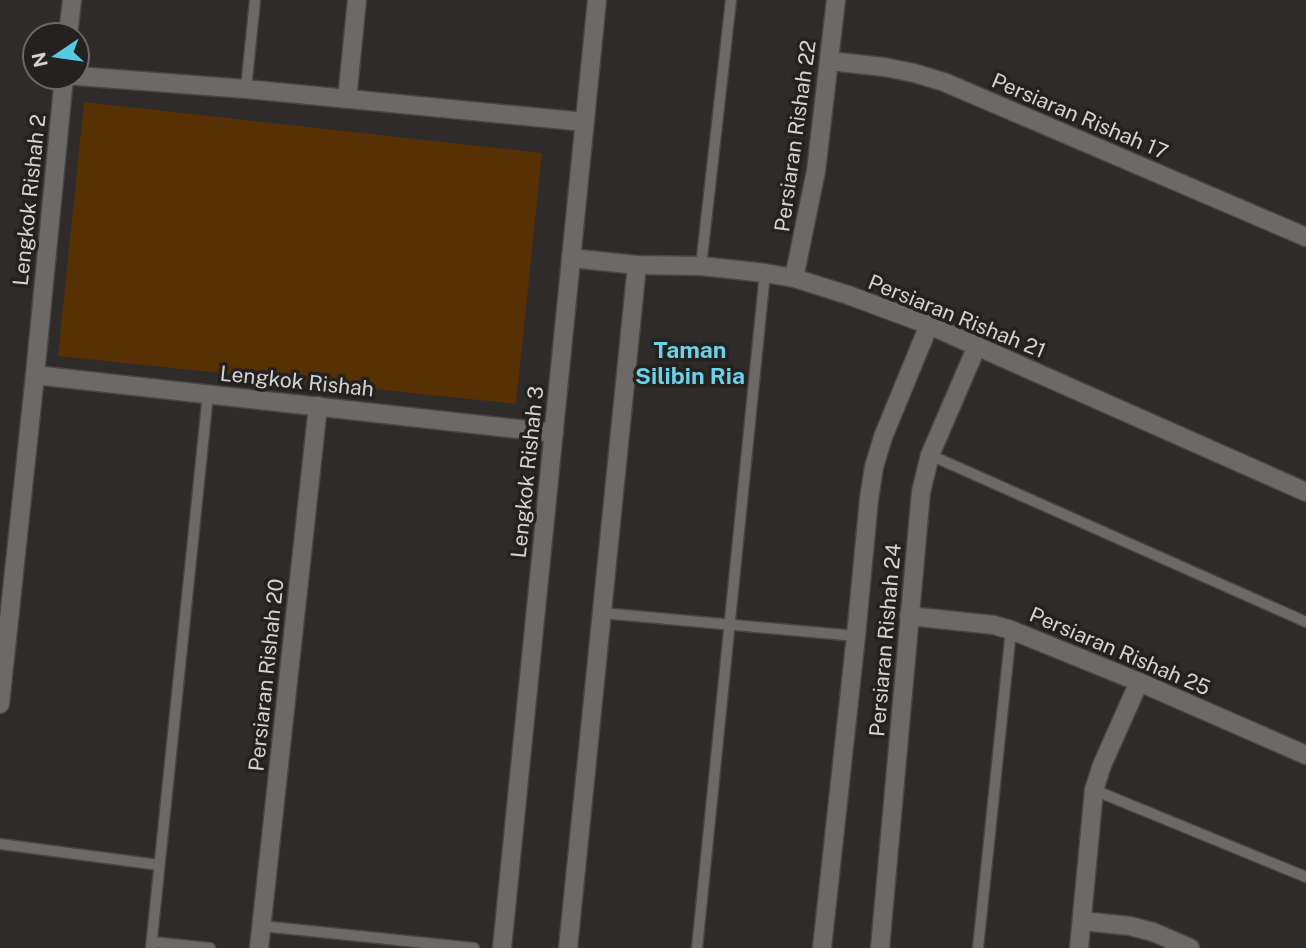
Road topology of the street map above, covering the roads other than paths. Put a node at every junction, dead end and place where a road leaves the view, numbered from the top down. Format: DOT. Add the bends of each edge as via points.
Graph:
graph roads {
  1 [pos="72,0"];
  2 [pos="255,0"];
  3 [pos="357,0"];
  4 [pos="597,0"];
  5 [pos="731,0"];
  6 [pos="836,0"];
  7 [pos="70,21"];
  8 [pos="830,61"];
  9 [pos="91,77"];
  10 [pos="246,89"];
  11 [pos="63,91"];
  12 [pos="347,99"];
  13 [pos="585,122"];
  14 [pos="1306,237"];
  15 [pos="571,258"];
  16 [pos="637,265"];
  17 [pos="701,266"];
  18 [pos="765,273"];
  19 [pos="793,278"];
  20 [pos="929,325"];
  21 [pos="977,346"];
  22 [pos="35,375"];
  23 [pos="208,394"];
  24 [pos="318,406"];
  25 [pos="554,433"];
  26 [pos="930,455"];
  27 [pos="1306,492"];
  28 [pos="602,613"];
  29 [pos="909,616"];
  30 [pos="1306,622"];
  31 [pos="729,625"];
  32 [pos="1011,630"];
  33 [pos="856,636"];
  34 [pos="1139,682"];
  35 [pos="0,704"];
  36 [pos="1306,755"];
  37 [pos="1094,790"];
  38 [pos="0,845"];
  39 [pos="159,865"];
  40 [pos="1306,877"];
  41 [pos="1082,921"];
  42 [pos="262,926"];
  43 [pos="151,945"];
  44 [pos="210,948"];
  45 [pos="259,948"];
  46 [pos="474,948"];
  47 [pos="502,948"];
  48 [pos="568,948"];
  49 [pos="697,948"];
  50 [pos="822,948"];
  51 [pos="880,948"];
  52 [pos="978,948"];
  53 [pos="1079,948"];
  54 [pos="1191,948"];
  1 -- 7 [label="street"];
  2 -- 10 [label="lane"];
  3 -- 12 [label="street"];
  4 -- 13 [label="street, Lengkok Rishah 3"];
  5 -- 17 [label="lane"];
  6 -- 8 [label="street, Persiaran Rishah 22"];
  8 -- 14 [label="street, Persiaran Rishah 17" via="884,67 944,82"];
  8 -- 19 [label="street, Persiaran Rishah 22" via="816,171"];
  9 -- 10 [label="street"];
  10 -- 12 [label="street"];
  11 -- 22 [label="street, Lengkok Rishah 2"];
  12 -- 13 [label="street"];
  13 -- 15 [label="street, Lengkok Rishah 3"];
  15 -- 16 [label="street, Persiaran Rishah 21"];
  15 -- 25 [label="street, Lengkok Rishah 3"];
  16 -- 17 [label="street, Persiaran Rishah 21"];
  16 -- 28 [label="street"];
  17 -- 18 [label="street, Persiaran Rishah 21"];
  18 -- 19 [label="street, Persiaran Rishah 21"];
  18 -- 31 [label="lane"];
  19 -- 20 [label="street, Persiaran Rishah 21"];
  20 -- 21 [label="street, Persiaran Rishah 21"];
  20 -- 33 [label="street" via="874,467"];
  21 -- 26 [label="street, Persiaran Rishah 24"];
  21 -- 27 [label="street, Persiaran Rishah 21"];
  22 -- 23 [label="street, Lengkok Rishah"];
  22 -- 35 [label="street, Lengkok Rishah 2"];
  23 -- 24 [label="street, Lengkok Rishah"];
  23 -- 39 [label="lane"];
  24 -- 25 [label="street, Lengkok Rishah"];
  24 -- 42 [label="street, Persiaran Rishah 20"];
  25 -- 47 [label="street, Lengkok Rishah 3"];
  26 -- 29 [label="street, Persiaran Rishah 24" via="921,492"];
  26 -- 30 [label="lane"];
  28 -- 31 [label="lane"];
  28 -- 48 [label="street"];
  29 -- 32 [label="street, Persiaran Rishah 25"];
  29 -- 51 [label="street, Persiaran Rishah 24"];
  31 -- 33 [label="lane"];
  31 -- 49 [label="lane"];
  32 -- 34 [label="street, Persiaran Rishah 25"];
  32 -- 52 [label="lane"];
  33 -- 50 [label="street"];
  34 -- 36 [label="street, Persiaran Rishah 25"];
  34 -- 37 [label="street"];
  37 -- 40 [label="lane"];
  37 -- 41 [label="street"];
  38 -- 39 [label="lane"];
  39 -- 43 [label="lane"];
  41 -- 53 [label="street"];
  41 -- 54 [label="street" via="1130,926"];
  42 -- 45 [label="street, Persiaran Rishah 20"];
  42 -- 46 [label="lane"];
  43 -- 44 [label="lane"];
}
